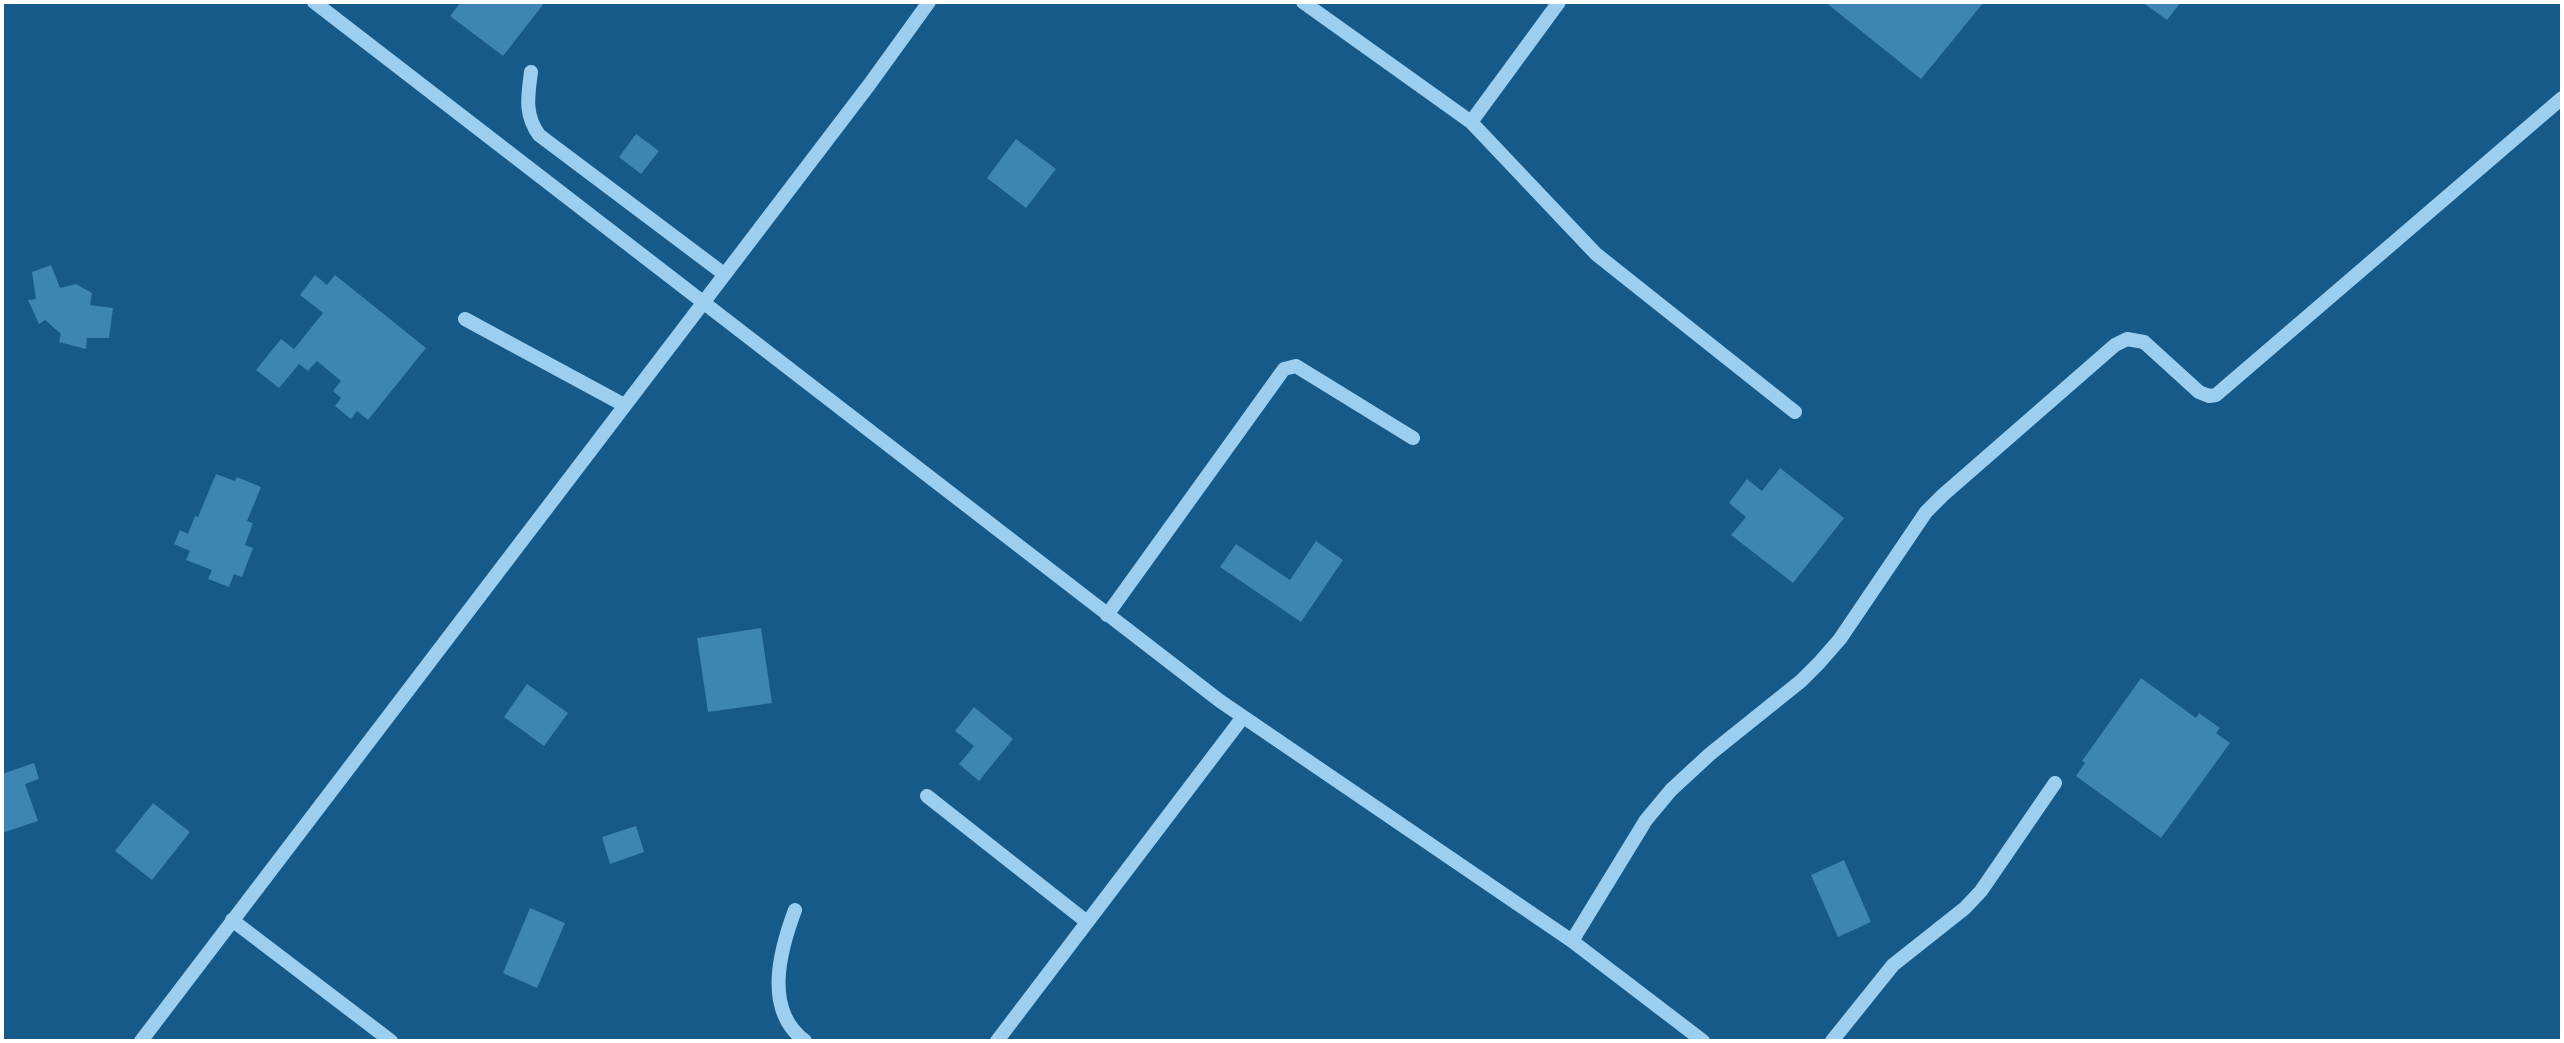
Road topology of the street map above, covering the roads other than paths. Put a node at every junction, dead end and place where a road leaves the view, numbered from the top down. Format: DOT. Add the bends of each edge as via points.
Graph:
graph roads {
  1 [pos="314,2"];
  2 [pos="929,2"];
  3 [pos="1303,2"];
  4 [pos="1559,2"];
  5 [pos="531,72"];
  6 [pos="2562,98"];
  7 [pos="1471,122"];
  8 [pos="724,274"];
  9 [pos="703,302"];
  10 [pos="465,319"];
  11 [pos="624,405"];
  12 [pos="1795,412"];
  13 [pos="1413,438"];
  14 [pos="1107,615"];
  15 [pos="1243,717"];
  16 [pos="2055,783"];
  17 [pos="927,796"];
  18 [pos="795,910"];
  19 [pos="232,920"];
  20 [pos="1087,922"];
  21 [pos="1572,941"];
  22 [pos="141,1041"];
  23 [pos="391,1041"];
  24 [pos="805,1041"];
  25 [pos="997,1041"];
  26 [pos="1703,1041"];
  27 [pos="1832,1041"];
  1 -- 9 [label="street"];
  2 -- 8 [label="street"];
  3 -- 7 [label="street"];
  4 -- 7 [label="street"];
  5 -- 8 [label="street" via="527,106 539,135"];
  6 -- 21 [label="street" via="2216,395 2199,392 2144,342 2127,339 2115,345 1926,512 1819,663 1671,790 1646,820"];
  7 -- 12 [label="street" via="1596,254"];
  8 -- 9 [label="street"];
  9 -- 11 [label="street"];
  9 -- 14 [label="street"];
  10 -- 11 [label="street"];
  11 -- 19 [label="street"];
  13 -- 14 [label="street" via="1296,366 1284,369"];
  14 -- 15 [label="street"];
  15 -- 20 [label="street"];
  15 -- 21 [label="street"];
  16 -- 27 [label="street" via="1981,891 1893,965"];
  17 -- 20 [label="street"];
  18 -- 24 [label="street" via="782,945 779,986 785,1016"];
  19 -- 22 [label="street"];
  19 -- 23 [label="street"];
  20 -- 25 [label="street"];
  21 -- 26 [label="street"];
}
